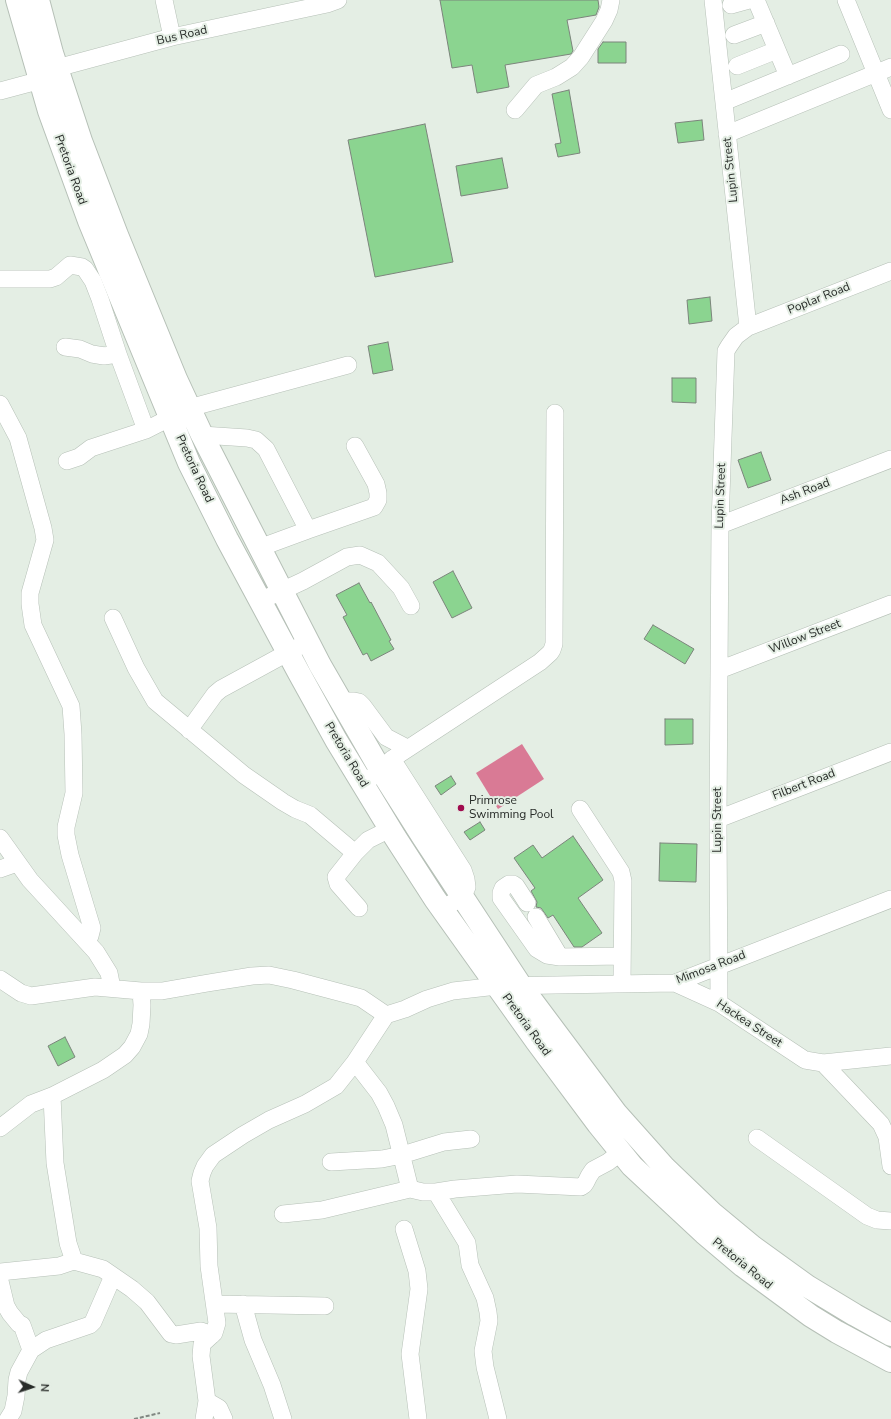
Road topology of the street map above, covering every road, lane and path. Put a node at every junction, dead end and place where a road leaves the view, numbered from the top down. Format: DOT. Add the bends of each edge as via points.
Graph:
graph roads {
  1 [pos="17,0"];
  2 [pos="38,0"];
  3 [pos="164,0"];
  4 [pos="338,0"];
  5 [pos="611,0"];
  6 [pos="713,0"];
  7 [pos="749,0"];
  8 [pos="756,0"];
  9 [pos="846,0"];
  10 [pos="731,5"];
  11 [pos="766,23"];
  12 [pos="734,35"];
  13 [pos="172,37"];
  14 [pos="777,50"];
  15 [pos="841,54"];
  16 [pos="736,66"];
  17 [pos="883,70"];
  18 [pos="48,72"];
  19 [pos="788,76"];
  20 [pos="0,91"];
  21 [pos="724,102"];
  22 [pos="515,110"];
  23 [pos="891,110"];
  24 [pos="728,134"];
  25 [pos="891,271"];
  26 [pos="0,279"];
  27 [pos="109,296"];
  28 [pos="748,327"];
  29 [pos="65,347"];
  30 [pos="118,354"];
  31 [pos="348,365"];
  32 [pos="0,404"];
  33 [pos="180,413"];
  34 [pos="555,413"];
  35 [pos="146,430"];
  36 [pos="202,435"];
  37 [pos="355,446"];
  38 [pos="891,459"];
  39 [pos="67,461"];
  40 [pos="720,525"];
  41 [pos="308,530"];
  42 [pos="259,548"];
  43 [pos="280,590"];
  44 [pos="260,601"];
  45 [pos="891,604"];
  46 [pos="411,606"];
  47 [pos="113,618"];
  48 [pos="308,642"];
  49 [pos="288,653"];
  50 [pos="719,670"];
  51 [pos="342,701"];
  52 [pos="189,730"];
  53 [pos="407,748"];
  54 [pos="891,752"];
  55 [pos="386,764"];
  56 [pos="364,785"];
  57 [pos="580,809"];
  58 [pos="718,819"];
  59 [pos="390,828"];
  60 [pos="0,838"];
  61 [pos="356,852"];
  62 [pos="17,863"];
  63 [pos="0,869"];
  64 [pos="463,896"];
  65 [pos="891,899"];
  66 [pos="359,908"];
  67 [pos="443,910"];
  68 [pos="86,941"];
  69 [pos="622,956"];
  70 [pos="560,957"];
  71 [pos="719,966"];
  72 [pos="0,978"];
  73 [pos="675,983"];
  74 [pos="622,984"];
  75 [pos="498,986"];
  76 [pos="521,986"];
  77 [pos="112,988"];
  78 [pos="141,991"];
  79 [pos="719,1003"];
  80 [pos="386,1014"];
  81 [pos="891,1056"];
  82 [pos="355,1062"];
  83 [pos="823,1063"];
  84 [pos="52,1096"];
  85 [pos="0,1128"];
  86 [pos="757,1138"];
  87 [pos="471,1139"];
  88 [pos="621,1152"];
  89 [pos="402,1155"];
  90 [pos="330,1162"];
  91 [pos="891,1166"];
  92 [pos="410,1189"];
  93 [pos="436,1192"];
  94 [pos="686,1203"];
  95 [pos="283,1214"];
  96 [pos="891,1221"];
  97 [pos="404,1229"];
  98 [pos="74,1261"];
  99 [pos="0,1272"];
  100 [pos="113,1276"];
  101 [pos="0,1281"];
  102 [pos="215,1304"];
  103 [pos="243,1304"];
  104 [pos="325,1306"];
  105 [pos="212,1335"];
  106 [pos="891,1335"];
  107 [pos="31,1350"];
  108 [pos="891,1361"];
  109 [pos="207,1401"];
  110 [pos="160,1413"];
  111 [pos="8,1419"];
  112 [pos="134,1419"];
  113 [pos="204,1419"];
  114 [pos="224,1419"];
  115 [pos="283,1419"];
  116 [pos="418,1419"];
  117 [pos="498,1419"];
  1 -- 18 [label="main road, Pretoria Road"];
  2 -- 18 [label="main road, Pretoria Road"];
  3 -- 13 [label="street"];
  4 -- 13 [label="street, Bus Road"];
  5 -- 22 [label="street" via="610,10 581,57 572,67 556,77 536,85"];
  6 -- 21 [label="street, Lupin Street"];
  7 -- 10 [label="street"];
  8 -- 11 [label="street"];
  9 -- 17 [label="street"];
  11 -- 12 [label="street"];
  11 -- 14 [label="street"];
  13 -- 18 [label="street, Bus Road"];
  14 -- 16 [label="street"];
  14 -- 19 [label="street"];
  15 -- 19 [label="street"];
  17 -- 23 [label="street"];
  17 -- 24 [label="street"];
  18 -- 20 [label="street, Bus Road" via="30,83"];
  18 -- 27 [label="main road, Pretoria Road" via="49,111 86,214"];
  18 -- 33 [label="main road, Pretoria Road" via="81,141 176,379"];
  19 -- 21 [label="street"];
  21 -- 24 [label="street, Lupin Street"];
  24 -- 28 [label="street, Lupin Street"];
  25 -- 28 [label="street, Poplar Road"];
  26 -- 27 [label="street" via="50,279 70,265 79,266 85,269"];
  27 -- 30 [label="street"];
  27 -- 33 [label="main road, Pretoria Road" via="159,391"];
  28 -- 40 [label="street, Lupin Street" via="736,336 726,352"];
  29 -- 30 [label="street" via="104,356"];
  30 -- 35 [label="street"];
  31 -- 33 [label="street"];
  32 -- 68 [label="street" via="18,438 44,528 45,540 30,593 30,604 33,625 71,706 74,793 66,835 92,928"];
  33 -- 35 [label="street"];
  33 -- 36 [label="main road, Pretoria Road"];
  33 -- 44 [label="main road, Pretoria Road" via="189,463"];
  34 -- 53 [label="street" via="552,650 540,662"];
  35 -- 39 [label="street" via="98,445"];
  36 -- 41 [label="street" via="256,440 266,449"];
  36 -- 42 [label="main road, Pretoria Road"];
  37 -- 41 [label="street" via="376,484 378,500 374,507"];
  38 -- 40 [label="street, Ash Road"];
  40 -- 50 [label="street, Lupin Street"];
  41 -- 42 [label="street"];
  42 -- 43 [label="main road, Pretoria Road"];
  43 -- 44 [label="street"];
  43 -- 46 [label="street" via="347,557 360,555 378,563 401,588"];
  43 -- 48 [label="main road, Pretoria Road"];
  44 -- 49 [label="main road, Pretoria Road"];
  45 -- 50 [label="street, Willow Street"];
  47 -- 52 [label="street" via="154,701"];
  48 -- 49 [label="street"];
  48 -- 51 [label="main road, Pretoria Road"];
  49 -- 52 [label="street" via="220,689"];
  49 -- 56 [label="main road, Pretoria Road"];
  50 -- 58 [label="street, Lupin Street"];
  51 -- 53 [label="street" via="359,702 386,737"];
  51 -- 55 [label="main road, Pretoria Road"];
  52 -- 61 [label="street" via="244,775 283,802 310,815"];
  53 -- 55 [label="street"];
  54 -- 58 [label="street, Filbert Road"];
  55 -- 56 [label="street"];
  55 -- 64 [label="main road, Pretoria Road" via="423,837"];
  56 -- 59 [label="main road, Pretoria Road"];
  57 -- 69 [label="street" via="621,872"];
  58 -- 71 [label="street, Lupin Street"];
  59 -- 61 [label="street" via="368,840"];
  59 -- 67 [label="main road, Pretoria Road"];
  60 -- 62 [label="street"];
  61 -- 66 [label="street" via="336,879"];
  62 -- 63 [label="street"];
  62 -- 68 [label="street"];
  64 -- 67 [label="street"];
  64 -- 76 [label="main road, Pretoria Road"];
  65 -- 71 [label="street, Mimosa Road"];
  67 -- 75 [label="main road, Pretoria Road"];
  68 -- 77 [label="street" via="109,973"];
  69 -- 70 [label="street"];
  69 -- 74 [label="street"];
  70 -- 70 [label="street" via="516,886 509,884 503,888 501,898 537,949 547,955"];
  71 -- 73 [label="street, Mimosa Road"];
  71 -- 79 [label="street, Lupin Street"];
  72 -- 77 [label="street" via="21,993 32,996 95,987"];
  73 -- 74 [label="street, Mimosa Road"];
  73 -- 79 [label="street, Hackea Street"];
  74 -- 76 [label="street, Mimosa Road"];
  75 -- 76 [label="street, Mimosa Road"];
  75 -- 80 [label="street, Mimosa Road" via="427,998 405,1009"];
  75 -- 88 [label="main road, Pretoria Road"];
  76 -- 94 [label="main road, Pretoria Road" via="616,1113 665,1168"];
  77 -- 78 [label="street"];
  78 -- 80 [label="street" via="162,991 269,975 361,998"];
  78 -- 84 [label="street" via="141,1024 132,1047 103,1070"];
  79 -- 83 [label="street, Hackea Street" via="805,1060"];
  80 -- 82 [label="street"];
  81 -- 83 [label="street, Hackea Street"];
  82 -- 89 [label="street" via="386,1106"];
  82 -- 102 [label="street" via="336,1086 243,1135 213,1155 205,1166 200,1181 208,1228 209,1266"];
  83 -- 91 [label="street" via="881,1124 887,1138"];
  84 -- 85 [label="street" via="31,1104"];
  84 -- 98 [label="street" via="55,1163 68,1243"];
  86 -- 96 [label="street" via="867,1216 885,1222"];
  87 -- 89 [label="street" via="444,1142"];
  88 -- 93 [label="street" via="593,1170 583,1186 517,1184"];
  88 -- 94 [label="main road, Pretoria Road" via="632,1166"];
  89 -- 90 [label="street" via="364,1161"];
  89 -- 92 [label="street"];
  92 -- 93 [label="street"];
  92 -- 95 [label="street" via="322,1210"];
  93 -- 117 [label="street" via="467,1243 470,1266 488,1312 489,1321 483,1351"];
  94 -- 106 [label="main road, Pretoria Road" via="712,1212 753,1247 807,1286"];
  94 -- 108 [label="main road, Pretoria Road" via="743,1266 837,1332"];
  97 -- 116 [label="street" via="417,1271 419,1289 410,1354"];
  98 -- 99 [label="street" via="59,1266"];
  98 -- 100 [label="street" via="103,1269"];
  100 -- 105 [label="street" via="147,1302 171,1334 201,1331"];
  100 -- 107 [label="street" via="90,1325 46,1340"];
  101 -- 107 [label="street" via="6,1306 22,1326"];
  102 -- 103 [label="street"];
  102 -- 105 [label="street" via="217,1326"];
  103 -- 104 [label="street"];
  103 -- 115 [label="street" via="253,1340"];
  105 -- 109 [label="street" via="204,1341 201,1348"];
  107 -- 111 [label="street" via="19,1372 13,1411"];
  109 -- 113 [label="street"];
  109 -- 114 [label="street" via="219,1408"];
  110 -- 112 [label="path"];
}
